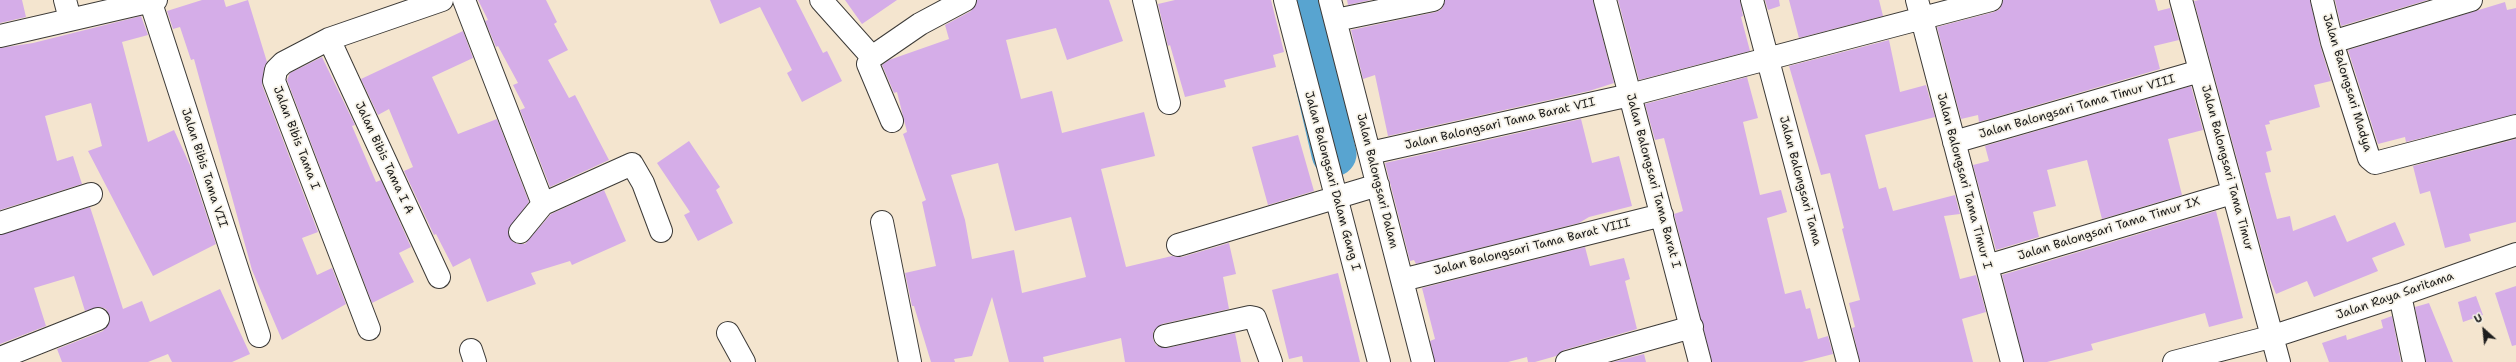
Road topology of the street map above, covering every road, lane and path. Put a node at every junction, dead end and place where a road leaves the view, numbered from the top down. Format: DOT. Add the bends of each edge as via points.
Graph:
graph roads {
  1 [pos="442,0"];
  2 [pos="464,0"];
  3 [pos="821,0"];
  4 [pos="965,0"];
  5 [pos="1144,0"];
  6 [pos="1285,0"];
  7 [pos="1433,0"];
  8 [pos="1605,0"];
  9 [pos="1752,0"];
  10 [pos="1991,0"];
  11 [pos="2182,0"];
  12 [pos="2322,0"];
  13 [pos="2471,0"];
  14 [pos="152,1"];
  15 [pos="67,9"];
  16 [pos="1919,9"];
  17 [pos="1333,10"];
  18 [pos="0,36"];
  19 [pos="329,39"];
  20 [pos="2332,42"];
  21 [pos="872,57"];
  22 [pos="1768,60"];
  23 [pos="2200,71"];
  24 [pos="1630,95"];
  25 [pos="1169,103"];
  26 [pos="892,121"];
  27 [pos="2516,126"];
  28 [pos="1954,142"];
  29 [pos="1370,153"];
  30 [pos="1373,186"];
  31 [pos="2232,193"];
  32 [pos="91,194"];
  33 [pos="1339,195"];
  34 [pos="543,204"];
  35 [pos="1662,215"];
  36 [pos="882,222"];
  37 [pos="0,223"];
  38 [pos="661,231"];
  39 [pos="520,232"];
  40 [pos="1178,246"];
  41 [pos="2516,254"];
  42 [pos="1987,266"];
  43 [pos="439,277"];
  44 [pos="1402,280"];
  45 [pos="2400,295"];
  46 [pos="98,319"];
  47 [pos="1692,327"];
  48 [pos="369,329"];
  49 [pos="728,333"];
  50 [pos="259,336"];
  51 [pos="1165,336"];
  52 [pos="2274,336"];
  53 [pos="0,358"];
  54 [pos="744,362"];
  55 [pos="910,362"];
  56 [pos="1271,362"];
  57 [pos="1379,362"];
  58 [pos="1423,362"];
  59 [pos="1567,362"];
  60 [pos="1700,362"];
  61 [pos="1848,362"];
  62 [pos="2012,362"];
  63 [pos="2174,362"];
  64 [pos="2279,362"];
  65 [pos="2414,362"];
  1 -- 19 [label="street, Jalan Bibis Tama I"];
  2 -- 34 [label="street"];
  3 -- 21 [label="street"];
  4 -- 21 [label="street" via="920,24"];
  5 -- 25 [label="street"];
  6 -- 33 [label="street, Jalan Balongsari Dalam Gang I"];
  7 -- 17 [label="street"];
  8 -- 24 [label="street, Jalan Balongsari Tama Barat I"];
  9 -- 22 [label="street, Jalan Balongsari Tama"];
  10 -- 16 [label="street, Jalan Balongsari Tama Barat VII"];
  11 -- 23 [label="street, Jalan Balongsari Tama Timur"];
  12 -- 20 [label="street, Jalan Balongsari Madya"];
  13 -- 20 [label="street"];
  14 -- 15 [label="street"];
  14 -- 50 [label="street, Jalan Bibis Tama VII"];
  15 -- 18 [label="street"];
  16 -- 22 [label="street, Jalan Balongsari Tama Barat VII"];
  16 -- 28 [label="street, Jalan Balongsari Tama Timur I"];
  17 -- 29 [label="street, Jalan Balongsari Dalam"];
  19 -- 43 [label="street, Jalan Bibis Tama I A"];
  19 -- 48 [label="street, Jalan Bibis Tama I" via="283,63 276,70 274,81"];
  20 -- 27 [label="street, Jalan Balongsari Madya" via="2369,158 2375,163"];
  21 -- 26 [label="street" via="868,69"];
  22 -- 24 [label="street, Jalan Balongsari Tama Barat VII"];
  22 -- 61 [label="street, Jalan Balongsari Tama"];
  23 -- 28 [label="street, Jalan Balongsari Tama Timur VIII"];
  23 -- 31 [label="street, Jalan Balongsari Tama Timur"];
  24 -- 29 [label="street, Jalan Balongsari Tama Barat VII"];
  24 -- 35 [label="street, Jalan Balongsari Tama Barat I"];
  28 -- 42 [label="street, Jalan Balongsari Tama Timur I"];
  29 -- 30 [label="street, Jalan Balongsari Dalam"];
  30 -- 33 [label="street"];
  30 -- 44 [label="street, Jalan Balongsari Dalam"];
  31 -- 42 [label="street, Jalan Balongsari Tama Timur IX"];
  31 -- 52 [label="street, Jalan Balongsari Tama Timur"];
  32 -- 37 [label="street"];
  33 -- 40 [label="street"];
  33 -- 57 [label="street, Jalan Balongsari Dalam Gang I"];
  34 -- 38 [label="street" via="632,164 643,183"];
  34 -- 39 [label="street"];
  35 -- 44 [label="street, Jalan Balongsari Tama Barat VIII"];
  35 -- 47 [label="street, Jalan Balongsari Tama Barat I"];
  36 -- 55 [label="street"];
  41 -- 45 [label="street, Jalan Raya Saritama"];
  42 -- 62 [label="street, Jalan Balongsari Tama Timur I"];
  44 -- 58 [label="street, Jalan Balongsari Dalam"];
  45 -- 52 [label="street, Jalan Raya Saritama"];
  45 -- 65 [label="street"];
  46 -- 53 [label="street"];
  47 -- 59 [label="street"];
  47 -- 60 [label="street, Jalan Balongsari Tama Barat I"];
  49 -- 54 [label="street"];
  51 -- 56 [label="street" via="1255,318"];
  52 -- 63 [label="street, Jalan Raya Saritama"];
  52 -- 64 [label="street, Jalan Balongsari Tama Timur"];
}
